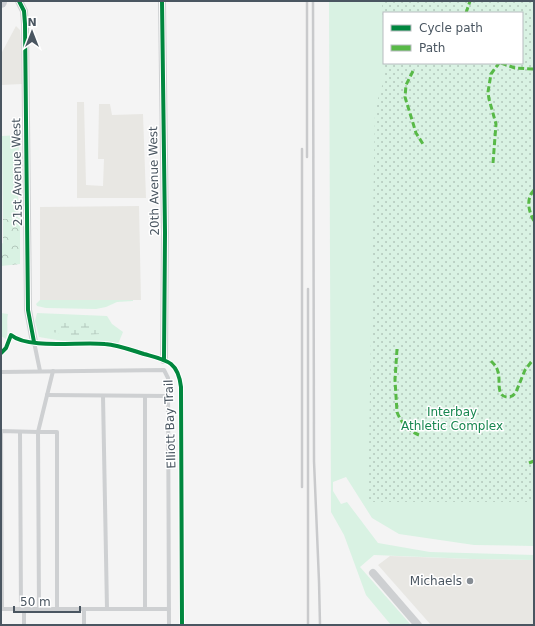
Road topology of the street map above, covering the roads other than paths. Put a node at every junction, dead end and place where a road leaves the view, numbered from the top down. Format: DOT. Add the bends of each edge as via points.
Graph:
graph roads {
  1 [pos="19,1"];
  2 [pos="162,1"];
  3 [pos="34,342"];
  4 [pos="164,360"];
  5 [pos="40,371"];
  6 [pos="53,371"];
  7 [pos="1,372"];
  8 [pos="47,395"];
  9 [pos="103,396"];
  10 [pos="145,396"];
  11 [pos="168,396"];
  12 [pos="20,432"];
  13 [pos="38,432"];
  14 [pos="373,573"];
  15 [pos="1,609"];
  16 [pos="23,609"];
  17 [pos="40,609"];
  18 [pos="57,609"];
  19 [pos="84,609"];
  20 [pos="107,609"];
  21 [pos="145,609"];
  22 [pos="169,609"];
  23 [pos="24,625"];
  24 [pos="84,625"];
  25 [pos="169,625"];
  26 [pos="418,625"];
  1 -- 3 [label="street, 21st Avenue West" via="24,11 25,30 28,310"];
  2 -- 4 [label="street, 20th Avenue West"];
  3 -- 5 [label="lane"];
  5 -- 6 [label="lane"];
  5 -- 7 [label="lane"];
  6 -- 8 [label="lane"];
  6 -- 11 [label="lane" via="164,370 168,378"];
  8 -- 9 [label="lane"];
  8 -- 13 [label="lane"];
  9 -- 10 [label="lane"];
  9 -- 20 [label="lane"];
  10 -- 11 [label="lane"];
  10 -- 21 [label="lane"];
  11 -- 22 [label="lane"];
  12 -- 13 [label="lane"];
  12 -- 15 [label="lane" via="1,431"];
  12 -- 16 [label="lane"];
  13 -- 17 [label="lane"];
  13 -- 18 [label="lane" via="57,432"];
  14 -- 26 [label="street"];
  15 -- 16 [label="lane"];
  16 -- 17 [label="lane"];
  16 -- 23 [label="lane"];
  17 -- 18 [label="lane"];
  18 -- 19 [label="lane"];
  19 -- 20 [label="lane"];
  19 -- 24 [label="lane"];
  20 -- 21 [label="lane"];
  21 -- 22 [label="lane"];
  22 -- 25 [label="lane"];
}
